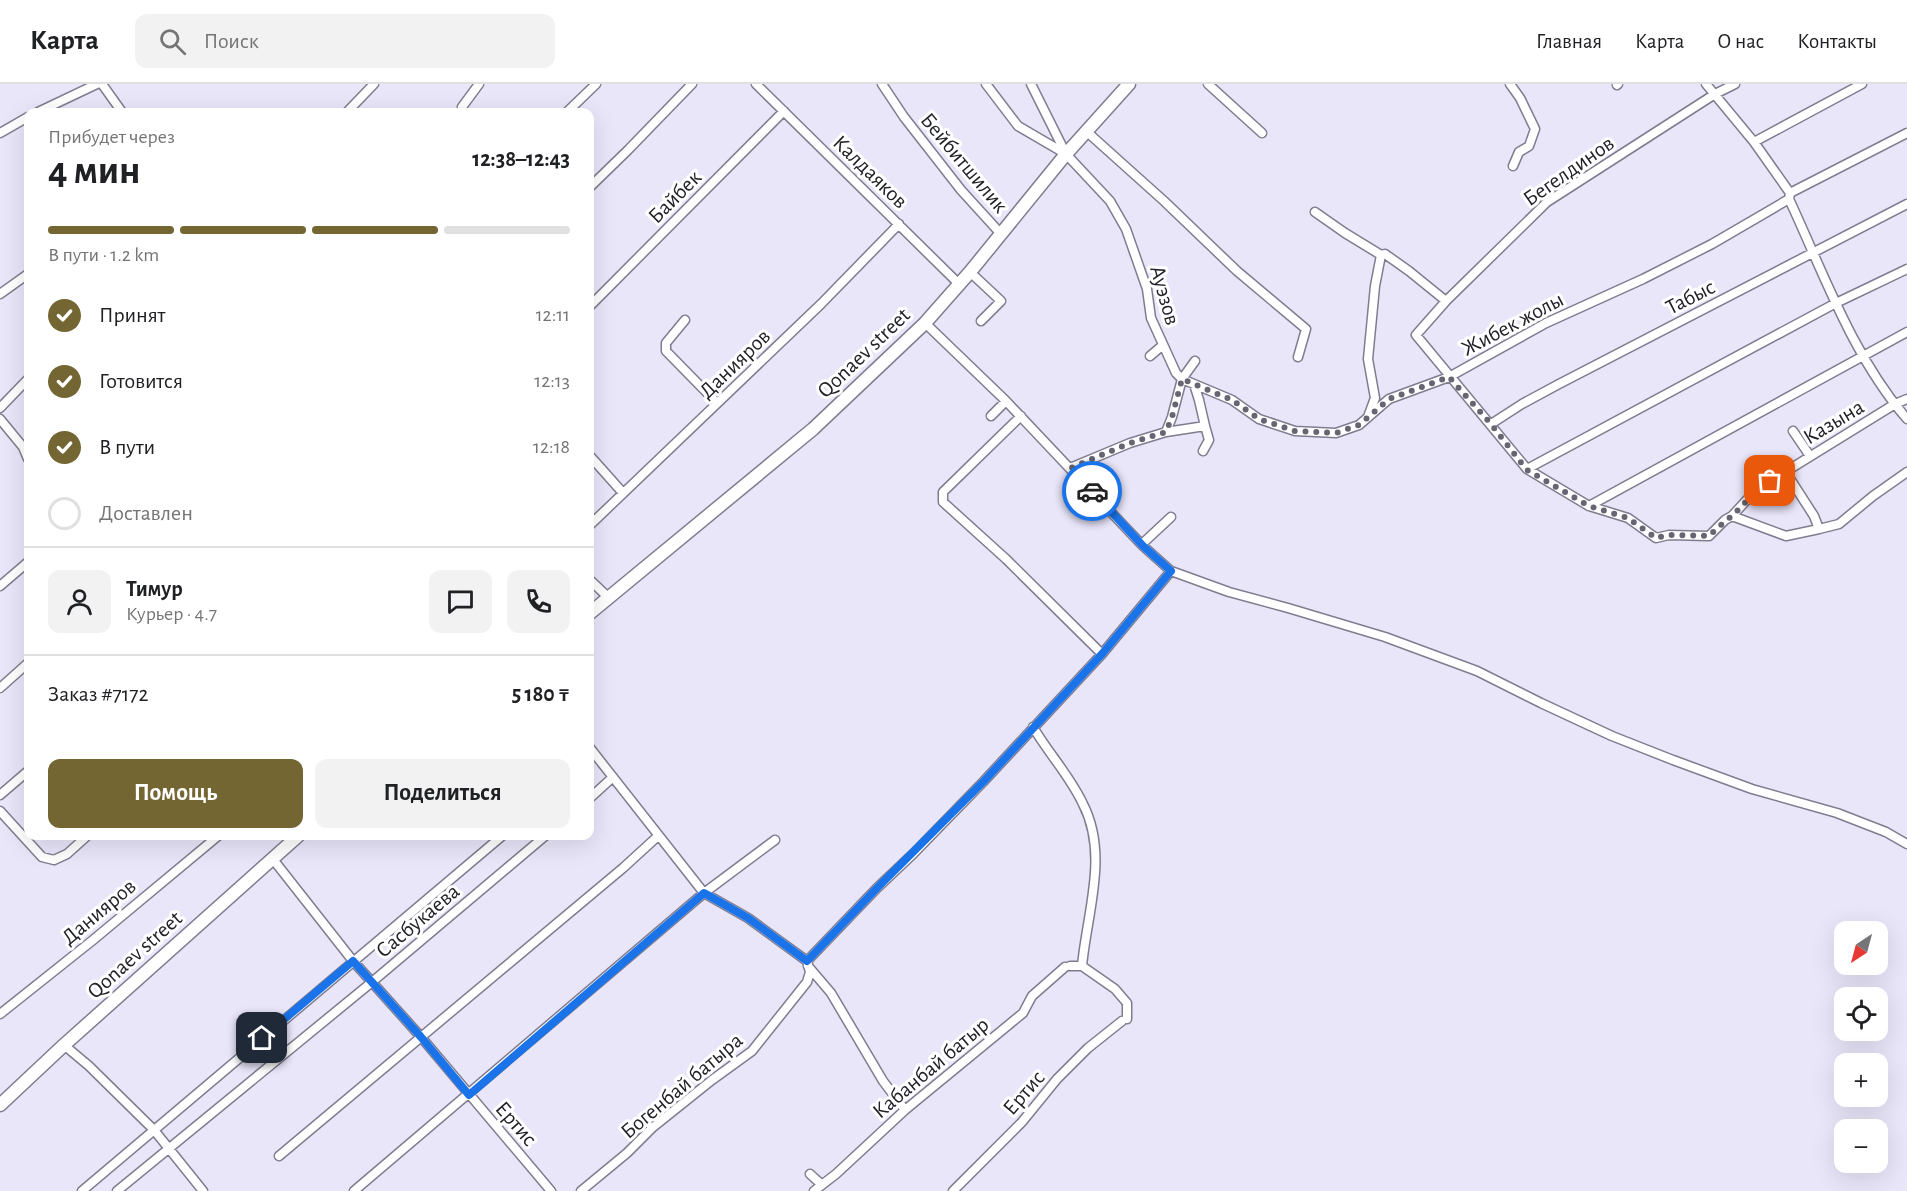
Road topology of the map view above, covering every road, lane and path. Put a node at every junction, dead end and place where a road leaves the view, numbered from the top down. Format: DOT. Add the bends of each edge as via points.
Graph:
graph roads {
  1 [pos="97,84"];
  2 [pos="102,84"];
  3 [pos="374,84"];
  4 [pos="479,84"];
  5 [pos="596,84"];
  6 [pos="692,84"];
  7 [pos="756,84"];
  8 [pos="882,84"];
  9 [pos="986,84"];
  10 [pos="1031,84"];
  11 [pos="1130,84"];
  12 [pos="1208,84"];
  13 [pos="1510,84"];
  14 [pos="1706,84"];
  15 [pos="1735,84"];
  16 [pos="1862,84"];
  17 [pos="1716,94"];
  18 [pos="462,107"];
  19 [pos="46,108"];
  20 [pos="119,108"];
  21 [pos="351,108"];
  22 [pos="571,108"];
  23 [pos="784,111"];
  24 [pos="24,119"];
  25 [pos="1086,131"];
  26 [pos="0,133"];
  27 [pos="1262,133"];
  28 [pos="1907,133"];
  29 [pos="1754,142"];
  30 [pos="1066,154"];
  31 [pos="1513,166"];
  32 [pos="594,183"];
  33 [pos="1790,196"];
  34 [pos="1907,204"];
  35 [pos="1315,212"];
  36 [pos="899,224"];
  37 [pos="1001,234"];
  38 [pos="1814,252"];
  39 [pos="1381,255"];
  40 [pos="1907,269"];
  41 [pos="969,272"];
  42 [pos="24,277"];
  43 [pos="959,284"];
  44 [pos="0,294"];
  45 [pos="1446,301"];
  46 [pos="594,302"];
  47 [pos="1836,303"];
  48 [pos="685,320"];
  49 [pos="981,321"];
  50 [pos="925,323"];
  51 [pos="1907,332"];
  52 [pos="1416,335"];
  53 [pos="1163,345"];
  54 [pos="1862,355"];
  55 [pos="1150,356"];
  56 [pos="1298,357"];
  57 [pos="1195,361"];
  58 [pos="1449,377"];
  59 [pos="1182,379"];
  60 [pos="24,383"];
  61 [pos="1194,384"];
  62 [pos="1907,399"];
  63 [pos="1006,400"];
  64 [pos="717,404"];
  65 [pos="1895,405"];
  66 [pos="0,408"];
  67 [pos="991,416"];
  68 [pos="1021,416"];
  69 [pos="0,419"];
  70 [pos="1367,419"];
  71 [pos="1907,419"];
  72 [pos="1491,424"];
  73 [pos="1205,426"];
  74 [pos="1793,431"];
  75 [pos="1166,432"];
  76 [pos="24,449"];
  77 [pos="1203,451"];
  78 [pos="1810,456"];
  79 [pos="594,460"];
  80 [pos="1071,468"];
  81 [pos="1527,470"];
  82 [pos="1785,471"];
  83 [pos="1907,472"];
  84 [pos="623,493"];
  85 [pos="1589,506"];
  86 [pos="1732,516"];
  87 [pos="1171,517"];
  88 [pos="594,521"];
  89 [pos="1819,529"];
  90 [pos="1142,544"];
  91 [pos="24,565"];
  92 [pos="1171,571"];
  93 [pos="594,584"];
  94 [pos="0,586"];
  95 [pos="609,598"];
  96 [pos="594,610"];
  97 [pos="1102,654"];
  98 [pos="24,666"];
  99 [pos="0,687"];
  100 [pos="1033,727"];
  101 [pos="594,760"];
  102 [pos="24,774"];
  103 [pos="613,777"];
  104 [pos="594,794"];
  105 [pos="0,795"];
  106 [pos="0,811"];
  107 [pos="658,836"];
  108 [pos="24,837"];
  109 [pos="26,840"];
  110 [pos="83,840"];
  111 [pos="213,840"];
  112 [pos="293,840"];
  113 [pos="497,840"];
  114 [pos="540,840"];
  115 [pos="776,840"];
  116 [pos="1907,844"];
  117 [pos="272,858"];
  118 [pos="704,893"];
  119 [pos="353,961"];
  120 [pos="808,964"];
  121 [pos="1082,966"];
  122 [pos="372,982"];
  123 [pos="0,1014"];
  124 [pos="421,1037"];
  125 [pos="64,1045"];
  126 [pos="469,1095"];
  127 [pos="0,1106"];
  128 [pos="905,1110"];
  129 [pos="154,1130"];
  130 [pos="168,1148"];
  131 [pos="279,1155"];
  132 [pos="810,1174"];
  133 [pos="822,1185"];
  134 [pos="81,1191"];
  135 [pos="117,1191"];
  136 [pos="203,1191"];
  137 [pos="354,1191"];
  138 [pos="551,1191"];
  139 [pos="581,1191"];
  140 [pos="814,1191"];
  141 [pos="953,1191"];
  1 -- 19 [label="street"];
  2 -- 20 [label="street"];
  3 -- 21 [label="street"];
  4 -- 18 [label="street"];
  5 -- 22 [label="street"];
  6 -- 32 [label="street"];
  7 -- 23 [label="street, Калдаяков"];
  8 -- 37 [label="street, Бейбитшилик" via="904,117"];
  9 -- 30 [label="street" via="1018,126"];
  10 -- 30 [label="street"];
  11 -- 25 [label="main road, Qonaev street"];
  12 -- 27 [label="street"];
  13 -- 31 [label="street" via="1535,129 1529,146 1520,152"];
  14 -- 17 [label="street"];
  15 -- 17 [label="street, Бегелдинов"];
  16 -- 29 [label="street"];
  17 -- 29 [label="street"];
  17 -- 45 [label="street, Бегелдинов" via="1547,202"];
  23 -- 36 [label="street, Калдаяков"];
  23 -- 46 [label="street, Байбек"];
  24 -- 26 [label="street"];
  25 -- 30 [label="main road, Qonaev street"];
  25 -- 56 [label="street" via="1237,272 1306,329"];
  28 -- 33 [label="street, Жибек жолы"];
  29 -- 33 [label="street"];
  30 -- 37 [label="main road, Qonaev street"];
  30 -- 53 [label="street, Ауэзов" via="1110,201 1126,229 1147,289 1151,318"];
  33 -- 38 [label="street"];
  33 -- 58 [label="street, Жибек жолы" via="1712,244 1546,323"];
  34 -- 38 [label="street, Табыс"];
  35 -- 39 [label="street"];
  36 -- 43 [label="street, Калдаяков"];
  36 -- 64 [label="street, Данияров"];
  37 -- 41 [label="main road, Qonaev street"];
  38 -- 47 [label="street"];
  38 -- 72 [label="street, Табыс"];
  39 -- 45 [label="street" via="1410,271"];
  39 -- 70 [label="street" via="1374,286 1368,359 1375,399"];
  40 -- 47 [label="street"];
  41 -- 43 [label="main road, Qonaev street"];
  41 -- 49 [label="street" via="1001,301"];
  42 -- 44 [label="street"];
  43 -- 50 [label="main road, Qonaev street"];
  45 -- 52 [label="street, Бегелдинов"];
  47 -- 54 [label="street"];
  47 -- 81 [label="street"];
  48 -- 64 [label="street" via="666,343 666,351"];
  50 -- 63 [label="street"];
  50 -- 95 [label="main road, Qonaev street" via="813,429"];
  51 -- 54 [label="street"];
  52 -- 58 [label="street, Казына"];
  53 -- 55 [label="street"];
  53 -- 59 [label="street, Ауэзов"];
  54 -- 65 [label="street"];
  54 -- 85 [label="street"];
  57 -- 59 [label="street"];
  58 -- 70 [label="street, Жибек жолы" via="1389,399"];
  58 -- 72 [label="street, Казына"];
  59 -- 61 [label="street, Жибек жолы"];
  59 -- 75 [label="street"];
  60 -- 66 [label="street"];
  61 -- 70 [label="street, Жибек жолы" via="1232,400 1259,419 1295,431 1336,433"];
  61 -- 73 [label="street"];
  62 -- 65 [label="street, Казына"];
  63 -- 67 [label="street"];
  63 -- 68 [label="street"];
  64 -- 84 [label="street, Данияров"];
  65 -- 71 [label="street"];
  65 -- 78 [label="street, Казына"];
  68 -- 80 [label="street"];
  68 -- 97 [label="street" via="943,492 943,502"];
  69 -- 76 [label="street"];
  72 -- 81 [label="street, Казына"];
  73 -- 75 [label="street"];
  73 -- 77 [label="street" via="1209,440"];
  74 -- 78 [label="street"];
  75 -- 80 [label="street"];
  78 -- 82 [label="street, Казына"];
  79 -- 84 [label="street"];
  80 -- 90 [label="street"];
  81 -- 85 [label="street, Казына"];
  82 -- 86 [label="street, Казына" via="1756,490"];
  82 -- 89 [label="street"];
  83 -- 89 [label="street" via="1839,524"];
  84 -- 88 [label="street, Данияров"];
  85 -- 86 [label="street, Казына" via="1628,518 1656,538 1709,536"];
  86 -- 89 [label="street" via="1786,536"];
  87 -- 90 [label="street"];
  90 -- 92 [label="street"];
  91 -- 94 [label="street"];
  92 -- 97 [label="street, Богенбай батыра"];
  92 -- 116 [label="street" via="1478,670 1541,704 1662,756 1752,789 1837,813"];
  93 -- 95 [label="street"];
  95 -- 96 [label="main road, Qonaev street"];
  97 -- 100 [label="street, Богенбай батыра"];
  98 -- 99 [label="street"];
  100 -- 120 [label="street, Богенбай батыра"];
  100 -- 121 [label="street" via="1069,778 1093,826 1097,859"];
  101 -- 103 [label="street"];
  102 -- 105 [label="street"];
  103 -- 104 [label="street"];
  103 -- 107 [label="street"];
  106 -- 108 [label="street"];
  107 -- 118 [label="street"];
  107 -- 124 [label="street"];
  109 -- 110 [label="street" via="42,857 54,860"];
  111 -- 123 [label="street, Данияров"];
  112 -- 117 [label="main road, Qonaev street"];
  113 -- 119 [label="street, Сасбукаева"];
  114 -- 122 [label="street, Сасбукаева"];
  115 -- 118 [label="street"];
  117 -- 119 [label="street, Ертис"];
  117 -- 125 [label="main road, Qonaev street"];
  118 -- 120 [label="street" via="748,918"];
  118 -- 126 [label="street"];
  119 -- 122 [label="street, Ертис"];
  119 -- 129 [label="street, Сасбукаева"];
  120 -- 128 [label="street" via="831,993 883,1081"];
  120 -- 139 [label="street, Богенбай батыра" via="807,982 752,1051 652,1128"];
  121 -- 128 [label="street, Кабанбай батыр" via="1067,967 1032,996 1023,1013"];
  121 -- 141 [label="street, Ертис" via="1115,989 1127,1003 1124,1020 1088,1048"];
  122 -- 124 [label="street, Ертис"];
  122 -- 130 [label="street, Сасбукаева"];
  124 -- 126 [label="street, Ертис"];
  124 -- 131 [label="street"];
  125 -- 127 [label="main road, Qonaev street"];
  125 -- 129 [label="street"];
  126 -- 137 [label="street"];
  126 -- 138 [label="street, Ертис"];
  128 -- 133 [label="street, Кабанбай батыр"];
  129 -- 130 [label="street"];
  129 -- 134 [label="street, Сасбукаева"];
  130 -- 135 [label="street, Сасбукаева"];
  130 -- 136 [label="street"];
  132 -- 133 [label="street"];
  133 -- 140 [label="street, Кабанбай батыр"];
}
